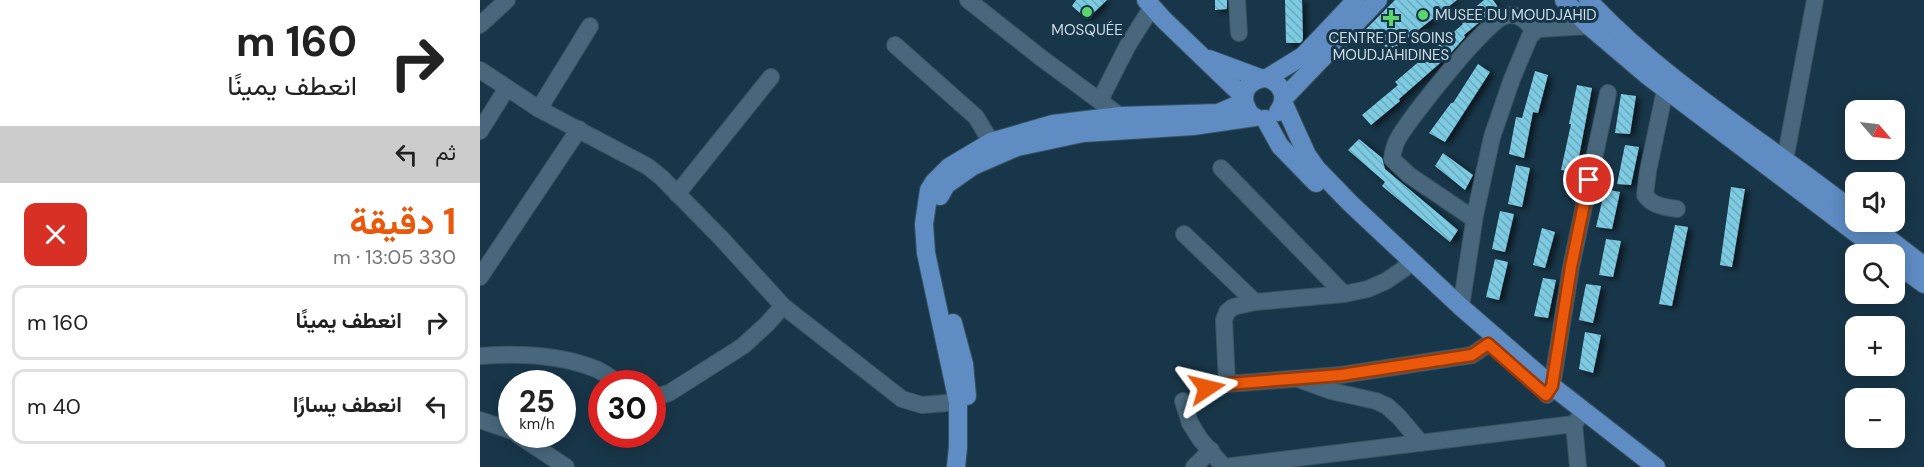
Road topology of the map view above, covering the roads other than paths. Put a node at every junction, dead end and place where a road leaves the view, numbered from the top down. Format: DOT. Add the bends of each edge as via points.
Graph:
graph roads {
  1 [pos="507,0"];
  2 [pos="968,0"];
  3 [pos="1237,0"];
  4 [pos="1356,0"];
  5 [pos="1378,0"];
  6 [pos="1564,0"];
  7 [pos="1588,0"];
  8 [pos="1815,0"];
  9 [pos="1149,3"];
  10 [pos="480,25"];
  11 [pos="590,26"];
  12 [pos="1588,26"];
  13 [pos="1534,32"];
  14 [pos="1239,33"];
  15 [pos="895,45"];
  16 [pos="1204,58"];
  17 [pos="480,69"];
  18 [pos="771,77"];
  19 [pos="1263,78"];
  20 [pos="507,88"];
  21 [pos="1665,90"];
  22 [pos="1608,93"];
  23 [pos="1243,99"];
  24 [pos="1100,100"];
  25 [pos="1284,100"];
  26 [pos="539,109"];
  27 [pos="1120,116"];
  28 [pos="1260,118"];
  29 [pos="579,129"];
  30 [pos="480,131"];
  31 [pos="991,142"];
  32 [pos="1785,160"];
  33 [pos="1221,168"];
  34 [pos="677,194"];
  35 [pos="1845,205"];
  36 [pos="1677,209"];
  37 [pos="1474,219"];
  38 [pos="1881,232"];
  39 [pos="1184,234"];
  40 [pos="1870,244"];
  41 [pos="1921,261"];
  42 [pos="1405,268"];
  43 [pos="1905,270"];
  44 [pos="480,277"];
  45 [pos="1924,284"];
  46 [pos="1344,294"];
  47 [pos="1255,303"];
  48 [pos="783,306"];
  49 [pos="1461,307"];
  50 [pos="1488,344"];
  51 [pos="480,356"];
  52 [pos="597,370"];
  53 [pos="1294,378"];
  54 [pos="1227,384"];
  55 [pos="1207,388"];
  56 [pos="1550,391"];
  57 [pos="666,394"];
  58 [pos="1183,401"];
  59 [pos="958,402"];
  60 [pos="480,420"];
  61 [pos="1575,422"];
  62 [pos="498,426"];
  63 [pos="1421,443"];
  64 [pos="538,448"];
  65 [pos="1211,450"];
  66 [pos="566,467"];
  67 [pos="956,467"];
  68 [pos="968,467"];
  69 [pos="1194,467"];
  70 [pos="1578,467"];
  71 [pos="1636,467"];
  72 [pos="1656,467"];
  1 -- 10 [label="street"];
  2 -- 24 [label="street"];
  3 -- 14 [label="street"];
  4 -- 19 [label="main road" via="1303,56"];
  5 -- 25 [label="main road"];
  6 -- 12 [label="main road"];
  7 -- 32 [label="main road" via="1650,60"];
  8 -- 32 [label="street"];
  9 -- 16 [label="main road"];
  9 -- 24 [label="street"];
  11 -- 26 [label="street"];
  12 -- 13 [label="street"];
  12 -- 21 [label="main road"];
  13 -- 37 [label="street" via="1492,136"];
  13 -- 37 [label="street" via="1519,17 1497,18 1471,45 1393,148 1392,159 1409,175"];
  15 -- 31 [label="street" via="976,117"];
  16 -- 19 [label="main road"];
  16 -- 23 [label="main road"];
  17 -- 20 [label="street"];
  18 -- 34 [label="street"];
  19 -- 23 [label="main road" via="1246,88"];
  19 -- 25 [label="main road" via="1279,85"];
  20 -- 26 [label="street"];
  20 -- 30 [label="street"];
  21 -- 36 [label="street" via="1645,195 1654,204"];
  21 -- 40 [label="main road"];
  22 -- 56 [label="street" via="1571,267"];
  23 -- 27 [label="main road" via="1218,113"];
  23 -- 28 [label="main road" via="1247,111"];
  24 -- 27 [label="street"];
  25 -- 28 [label="main road" via="1273,116"];
  25 -- 49 [label="main road" via="1299,141 1317,169"];
  26 -- 29 [label="street"];
  27 -- 31 [label="main road" via="1053,124"];
  28 -- 42 [label="main road" via="1310,177"];
  28 -- 68 [label="main road" via="1083,133 1017,147 973,166 946,185 938,201 936,245 964,364"];
  29 -- 34 [label="street" via="647,166"];
  29 -- 44 [label="street"];
  31 -- 59 [label="main road" via="949,167 934,182 929,190 924,224 926,253"];
  32 -- 35 [label="main road"];
  33 -- 46 [label="street"];
  34 -- 48 [label="street"];
  37 -- 49 [label="street"];
  38 -- 41 [label="main road"];
  39 -- 47 [label="street"];
  42 -- 46 [label="street" via="1368,289"];
  42 -- 50 [label="main road"];
  43 -- 45 [label="main road"];
  46 -- 47 [label="street"];
  47 -- 54 [label="street" via="1233,307 1224,320"];
  48 -- 57 [label="street" via="743,346"];
  48 -- 59 [label="street" via="902,399 922,405"];
  49 -- 56 [label="main road"];
  50 -- 53 [label="street" via="1472,355 1341,375"];
  50 -- 56 [label="main road"];
  51 -- 52 [label="street" via="531,356"];
  53 -- 54 [label="street"];
  53 -- 63 [label="street" via="1387,406"];
  54 -- 55 [label="street"];
  56 -- 61 [label="main road"];
  56 -- 72 [label="main road"];
  58 -- 65 [label="street" via="1190,423"];
  59 -- 67 [label="main road"];
  60 -- 62 [label="street"];
  61 -- 63 [label="street"];
  61 -- 70 [label="street"];
  61 -- 71 [label="main road"];
  63 -- 65 [label="street" via="1224,467"];
  64 -- 66 [label="street"];
  65 -- 69 [label="street"];
}
